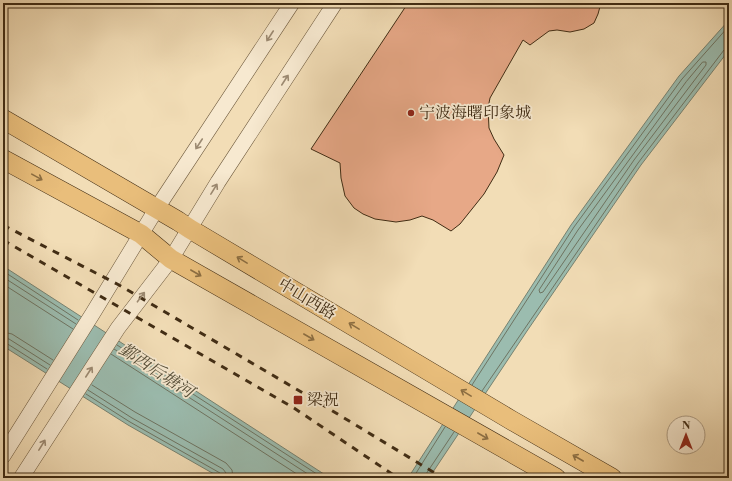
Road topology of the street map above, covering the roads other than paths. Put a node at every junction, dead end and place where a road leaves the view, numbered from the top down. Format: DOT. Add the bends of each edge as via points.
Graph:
graph roads {
  1 [pos="292,3"];
  2 [pos="335,3"];
  3 [pos="3,119"];
  4 [pos="3,159"];
  5 [pos="157,208"];
  6 [pos="190,229"];
  7 [pos="141,234"];
  8 [pos="171,259"];
  9 [pos="3,456"];
  10 [pos="21,478"];
  11 [pos="556,478"];
  12 [pos="612,478"];
  1 -- 5 [label="street, one-way"];
  6 -- 2 [label="street, one-way"];
  3 -- 5 [label="main road, 中山西路"];
  4 -- 7 [label="main road, 中山西路, one-way"];
  5 -- 6 [label="main road, 中山西路"];
  5 -- 7 [label="street"];
  6 -- 8 [label="street"];
  12 -- 6 [label="main road, 中山西路, one-way"];
  7 -- 8 [label="main road, 中山西路"];
  7 -- 9 [label="street"];
  10 -- 8 [label="street, one-way" via="118,328"];
  8 -- 11 [label="main road, 中山西路, one-way"];
}
